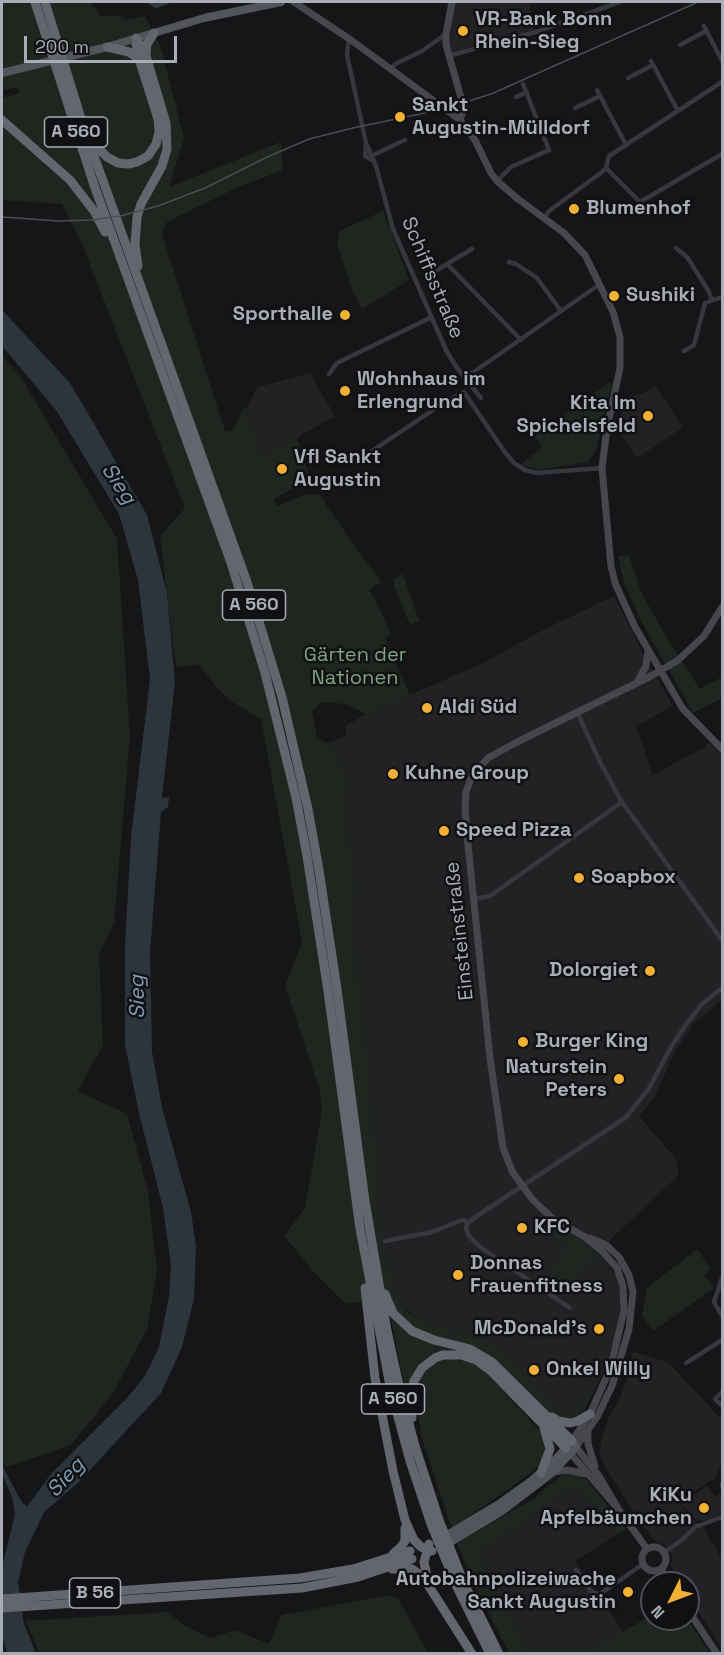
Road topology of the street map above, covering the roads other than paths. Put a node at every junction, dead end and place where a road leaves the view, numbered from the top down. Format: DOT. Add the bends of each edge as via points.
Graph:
graph roads {
  1 [pos="35,2"];
  2 [pos="45,2"];
  3 [pos="150,2"];
  4 [pos="167,2"];
  5 [pos="281,2"];
  6 [pos="294,2"];
  7 [pos="452,2"];
  8 [pos="620,2"];
  9 [pos="259,4"];
  10 [pos="154,33"];
  11 [pos="446,34"];
  12 [pos="136,38"];
  13 [pos="351,40"];
  14 [pos="680,45"];
  15 [pos="107,47"];
  16 [pos="448,56"];
  17 [pos="142,58"];
  18 [pos="723,61"];
  19 [pos="391,69"];
  20 [pos="2,73"];
  21 [pos="627,78"];
  22 [pos="723,82"];
  23 [pos="523,84"];
  24 [pos="597,90"];
  25 [pos="527,92"];
  26 [pos="74,95"];
  27 [pos="600,96"];
  28 [pos="516,97"];
  29 [pos="575,108"];
  30 [pos="678,111"];
  31 [pos="2,120"];
  32 [pos="460,120"];
  33 [pos="405,140"];
  34 [pos="366,143"];
  35 [pos="626,145"];
  36 [pos="723,154"];
  37 [pos="373,159"];
  38 [pos="606,168"];
  39 [pos="497,181"];
  40 [pos="544,218"];
  41 [pos="676,248"];
  42 [pos="472,249"];
  43 [pos="120,261"];
  44 [pos="509,262"];
  45 [pos="448,265"];
  46 [pos="432,273"];
  47 [pos="600,284"];
  48 [pos="142,289"];
  49 [pos="723,297"];
  50 [pos="712,300"];
  51 [pos="561,311"];
  52 [pos="432,317"];
  53 [pos="521,340"];
  54 [pos="684,351"];
  55 [pos="328,374"];
  56 [pos="465,378"];
  57 [pos="481,398"];
  58 [pos="366,455"];
  59 [pos="602,468"];
  60 [pos="723,607"];
  61 [pos="648,651"];
  62 [pos="660,671"];
  63 [pos="636,683"];
  64 [pos="577,712"];
  65 [pos="723,749"];
  66 [pos="622,802"];
  67 [pos="474,899"];
  68 [pos="723,940"];
  69 [pos="723,988"];
  70 [pos="522,1186"];
  71 [pos="468,1222"];
  72 [pos="360,1229"];
  73 [pos="585,1237"];
  74 [pos="385,1241"];
  75 [pos="375,1262"];
  76 [pos="723,1278"];
  77 [pos="570,1308"];
  78 [pos="723,1316"];
  79 [pos="723,1340"];
  80 [pos="686,1363"];
  81 [pos="723,1392"];
  82 [pos="536,1404"];
  83 [pos="723,1406"];
  84 [pos="590,1414"];
  85 [pos="543,1423"];
  86 [pos="588,1432"];
  87 [pos="415,1446"];
  88 [pos="571,1448"];
  89 [pos="553,1472"];
  90 [pos="542,1473"];
  91 [pos="589,1475"];
  92 [pos="599,1476"];
  93 [pos="619,1510"];
  94 [pos="723,1517"];
  95 [pos="405,1520"];
  96 [pos="435,1522"];
  97 [pos="427,1549"];
  98 [pos="647,1549"];
  99 [pos="664,1553"];
  100 [pos="411,1555"];
  101 [pos="450,1561"];
  102 [pos="643,1564"];
  103 [pos="382,1565"];
  104 [pos="661,1569"];
  105 [pos="576,1570"];
  106 [pos="428,1584"];
  107 [pos="188,1591"];
  108 [pos="2,1599"];
  109 [pos="2,1608"];
  110 [pos="700,1628"];
  111 [pos="472,1653"];
  112 [pos="490,1653"];
  113 [pos="499,1653"];
  114 [pos="717,1653"];
  1 -- 43 [label="highway, A 560"];
  2 -- 26 [label="highway, A 560"];
  3 -- 4 [label="street" via="156,6"];
  5 -- 9 [label="main road"];
  6 -- 13 [label="street"];
  7 -- 11 [label="street"];
  8 -- 16 [label="street" via="536,33"];
  9 -- 10 [label="main road"];
  10 -- 12 [label="main road"];
  10 -- 17 [label="highway"];
  11 -- 16 [label="street"];
  11 -- 19 [label="street"];
  12 -- 15 [label="main road"];
  12 -- 17 [label="highway"];
  13 -- 19 [label="street"];
  13 -- 34 [label="street" via="346,49"];
  14 -- 18 [label="street" via="705,29"];
  15 -- 17 [label="highway"];
  15 -- 20 [label="main road"];
  16 -- 32 [label="street" via="464,108"];
  17 -- 26 [label="highway" via="159,132 148,156 137,162 118,163 107,157 92,137"];
  17 -- 48 [label="highway" via="166,123 167,149 136,217 135,244"];
  19 -- 32 [label="street"];
  21 -- 30 [label="street" via="652,63"];
  22 -- 30 [label="street"];
  23 -- 25 [label="street"];
  24 -- 27 [label="street"];
  25 -- 28 [label="street"];
  25 -- 39 [label="street" via="549,150 511,167"];
  26 -- 48 [label="highway, A 560"];
  27 -- 29 [label="street"];
  27 -- 35 [label="street"];
  30 -- 35 [label="street"];
  31 -- 43 [label="highway" via="79,191"];
  32 -- 39 [label="street"];
  33 -- 37 [label="street"];
  34 -- 37 [label="street, Schiffsstraße"];
  34 -- 37 [label="street" via="365,156"];
  35 -- 38 [label="street" via="609,156"];
  36 -- 38 [label="street" via="640,202"];
  37 -- 52 [label="street, Schiffsstraße" via="393,229"];
  38 -- 40 [label="street"];
  39 -- 40 [label="street"];
  40 -- 47 [label="street" via="580,249"];
  41 -- 50 [label="street" via="687,257"];
  42 -- 45 [label="street"];
  43 -- 72 [label="highway, A 560" via="231,563 282,736 311,880"];
  44 -- 51 [label="street" via="537,278"];
  45 -- 46 [label="street"];
  45 -- 53 [label="street"];
  47 -- 51 [label="street"];
  47 -- 59 [label="street" via="615,320 621,351"];
  48 -- 75 [label="highway, A 560" via="248,582 285,708 322,890"];
  49 -- 50 [label="street"];
  50 -- 54 [label="street" via="705,303 694,345"];
  51 -- 53 [label="street"];
  52 -- 55 [label="street" via="337,363"];
  52 -- 56 [label="street, Schiffsstraße" via="446,350"];
  53 -- 56 [label="street"];
  56 -- 57 [label="street, Schiffsstraße"];
  58 -- 59 [label="street" via="464,392 504,451 525,470 536,473"];
  59 -- 61 [label="street" via="611,566 617,589"];
  60 -- 62 [label="street, Einsteinstraße" via="704,636"];
  61 -- 62 [label="street"];
  61 -- 63 [label="street" via="646,666"];
  62 -- 63 [label="street, Einsteinstraße"];
  62 -- 65 [label="street" via="683,709"];
  63 -- 64 [label="street, Einsteinstraße"];
  64 -- 66 [label="street"];
  64 -- 67 [label="street, Einsteinstraße" via="488,758 472,776 465,807"];
  66 -- 67 [label="street" via="490,896"];
  66 -- 68 [label="street"];
  67 -- 70 [label="street, Einsteinstraße" via="501,1138 508,1163"];
  69 -- 70 [label="street" via="702,1004 687,1023 648,1090 625,1118"];
  70 -- 71 [label="street"];
  70 -- 73 [label="street, Einsteinstraße" via="547,1214"];
  71 -- 74 [label="street"];
  71 -- 77 [label="street" via="467,1232 480,1247"];
  72 -- 95 [label="highway" via="375,1378"];
  72 -- 96 [label="highway, A 560" via="391,1391 410,1461"];
  73 -- 84 [label="street, Einsteinstraße" via="612,1261 625,1294 614,1355"];
  73 -- 86 [label="street, Einsteinstraße" via="606,1245 619,1257 629,1275 633,1300 617,1372"];
  75 -- 82 [label="highway" via="390,1306 405,1327 483,1355"];
  75 -- 87 [label="highway, A 560"];
  76 -- 78 [label="street" via="714,1302"];
  79 -- 80 [label="street"];
  81 -- 83 [label="street" via="715,1399"];
  82 -- 84 [label="highway" via="566,1423"];
  82 -- 88 [label="highway"];
  84 -- 88 [label="street, Einsteinstraße"];
  85 -- 87 [label="highway" via="482,1364 461,1355 443,1355 427,1363 414,1381 411,1402"];
  85 -- 88 [label="highway"];
  85 -- 90 [label="highway" via="550,1449"];
  86 -- 88 [label="street, Einsteinstraße"];
  86 -- 92 [label="street"];
  87 -- 96 [label="highway, A 560"];
  88 -- 89 [label="main road, B 56"];
  88 -- 90 [label="main road, B 56"];
  88 -- 91 [label="street"];
  88 -- 92 [label="street"];
  89 -- 91 [label="street" via="568,1470"];
  89 -- 97 [label="main road, B 56" via="457,1540"];
  90 -- 97 [label="main road, B 56"];
  91 -- 93 [label="street"];
  92 -- 93 [label="street"];
  93 -- 98 [label="street"];
  94 -- 99 [label="street" via="695,1527"];
  95 -- 97 [label="highway" via="414,1540"];
  95 -- 103 [label="highway" via="405,1541"];
  96 -- 101 [label="highway, A 560"];
  97 -- 100 [label="main road, B 56"];
  97 -- 106 [label="highway" via="424,1567"];
  98 -- 99 [label="street" via="658,1548"];
  98 -- 102 [label="street"];
  99 -- 104 [label="street" via="666,1560"];
  100 -- 103 [label="highway, B 56"];
  101 -- 112 [label="highway, A 560"];
  101 -- 113 [label="highway, A 560"];
  102 -- 104 [label="street" via="649,1570"];
  102 -- 105 [label="street" via="600,1594 590,1590"];
  103 -- 106 [label="highway" via="412,1569"];
  103 -- 107 [label="highway, B 56" via="308,1587"];
  106 -- 111 [label="highway"];
  107 -- 108 [label="highway, B 56"];
  107 -- 109 [label="highway, B 56"];
  110 -- 114 [label="street"];
}
